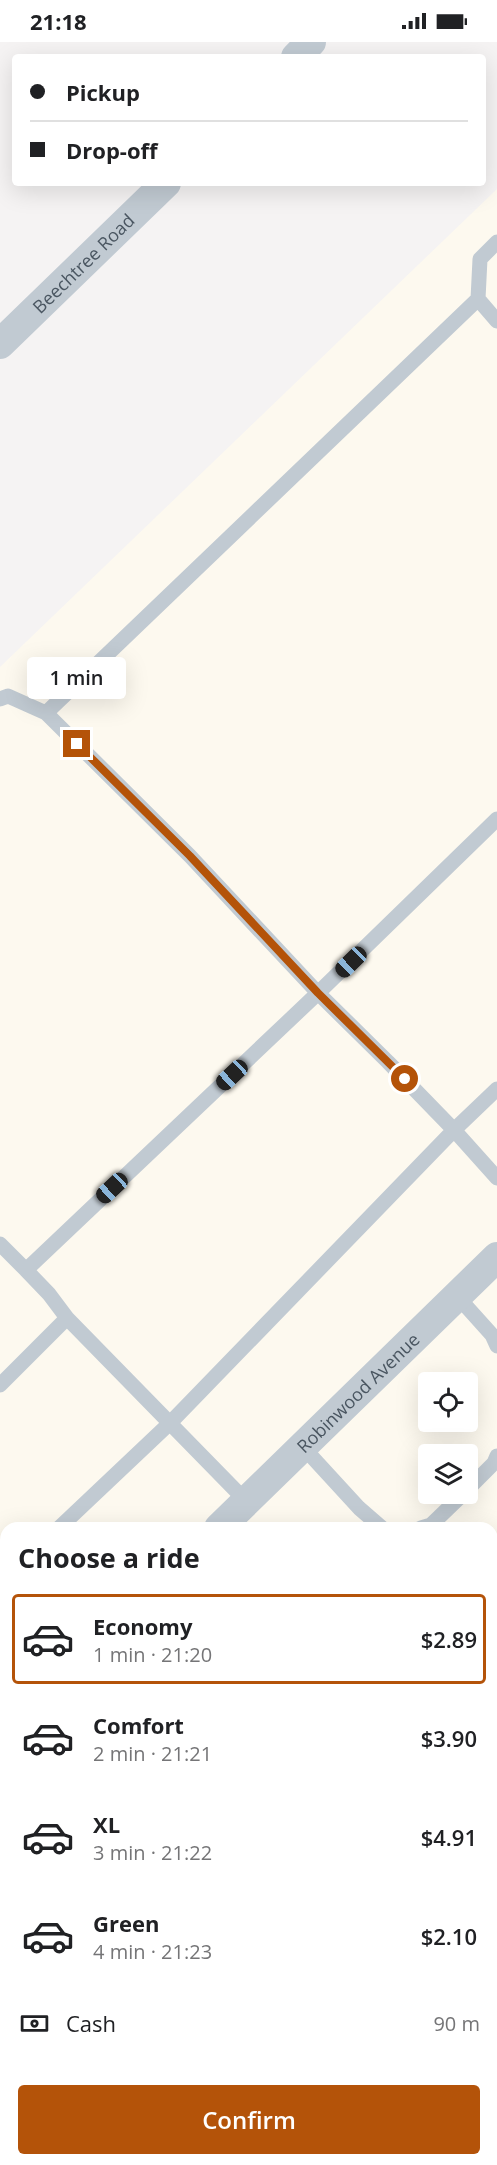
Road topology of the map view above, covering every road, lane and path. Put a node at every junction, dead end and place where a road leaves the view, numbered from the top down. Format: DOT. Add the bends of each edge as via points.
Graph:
graph roads {
  1 [pos="311,42"];
  2 [pos="299,54"];
  3 [pos="163,186"];
  4 [pos="497,242"];
  5 [pos="478,299"];
  6 [pos="497,321"];
  7 [pos="0,344"];
  8 [pos="0,699"];
  9 [pos="46,713"];
  10 [pos="497,819"];
  11 [pos="318,993"];
  12 [pos="497,1089"];
  13 [pos="454,1130"];
  14 [pos="497,1178"];
  15 [pos="0,1244"];
  16 [pos="497,1257"];
  17 [pos="26,1270"];
  18 [pos="457,1296"];
  19 [pos="67,1318"];
  20 [pos="497,1346"];
  21 [pos="0,1385"];
  22 [pos="171,1422"];
  23 [pos="303,1447"];
  24 [pos="497,1456"];
  25 [pos="478,1479"];
  26 [pos="246,1501"];
  27 [pos="453,1504"];
  28 [pos="65,1522"];
  29 [pos="225,1522"];
  30 [pos="375,1522"];
  31 [pos="434,1522"];
  1 -- 2 [label="street"];
  3 -- 7 [label="street, Beechtree Road"];
  4 -- 5 [label="lane" via="480,259"];
  5 -- 6 [label="lane"];
  5 -- 9 [label="lane"];
  8 -- 9 [label="lane" via="8,696"];
  9 -- 11 [label="lane" via="190,856"];
  10 -- 11 [label="lane"];
  11 -- 13 [label="lane"];
  11 -- 17 [label="lane"];
  12 -- 13 [label="lane"];
  13 -- 14 [label="lane"];
  13 -- 22 [label="lane"];
  15 -- 17 [label="lane"];
  16 -- 18 [label="street, Robinwood Avenue"];
  17 -- 19 [label="lane"];
  18 -- 20 [label="lane"];
  18 -- 23 [label="street, Robinwood Avenue"];
  19 -- 21 [label="lane"];
  19 -- 22 [label="lane"];
  22 -- 26 [label="lane"];
  22 -- 28 [label="lane"];
  23 -- 26 [label="street, Robinwood Avenue"];
  23 -- 30 [label="lane"];
  24 -- 25 [label="lane"];
  26 -- 29 [label="street, Robinwood Avenue"];
  27 -- 31 [label="lane"];
}
